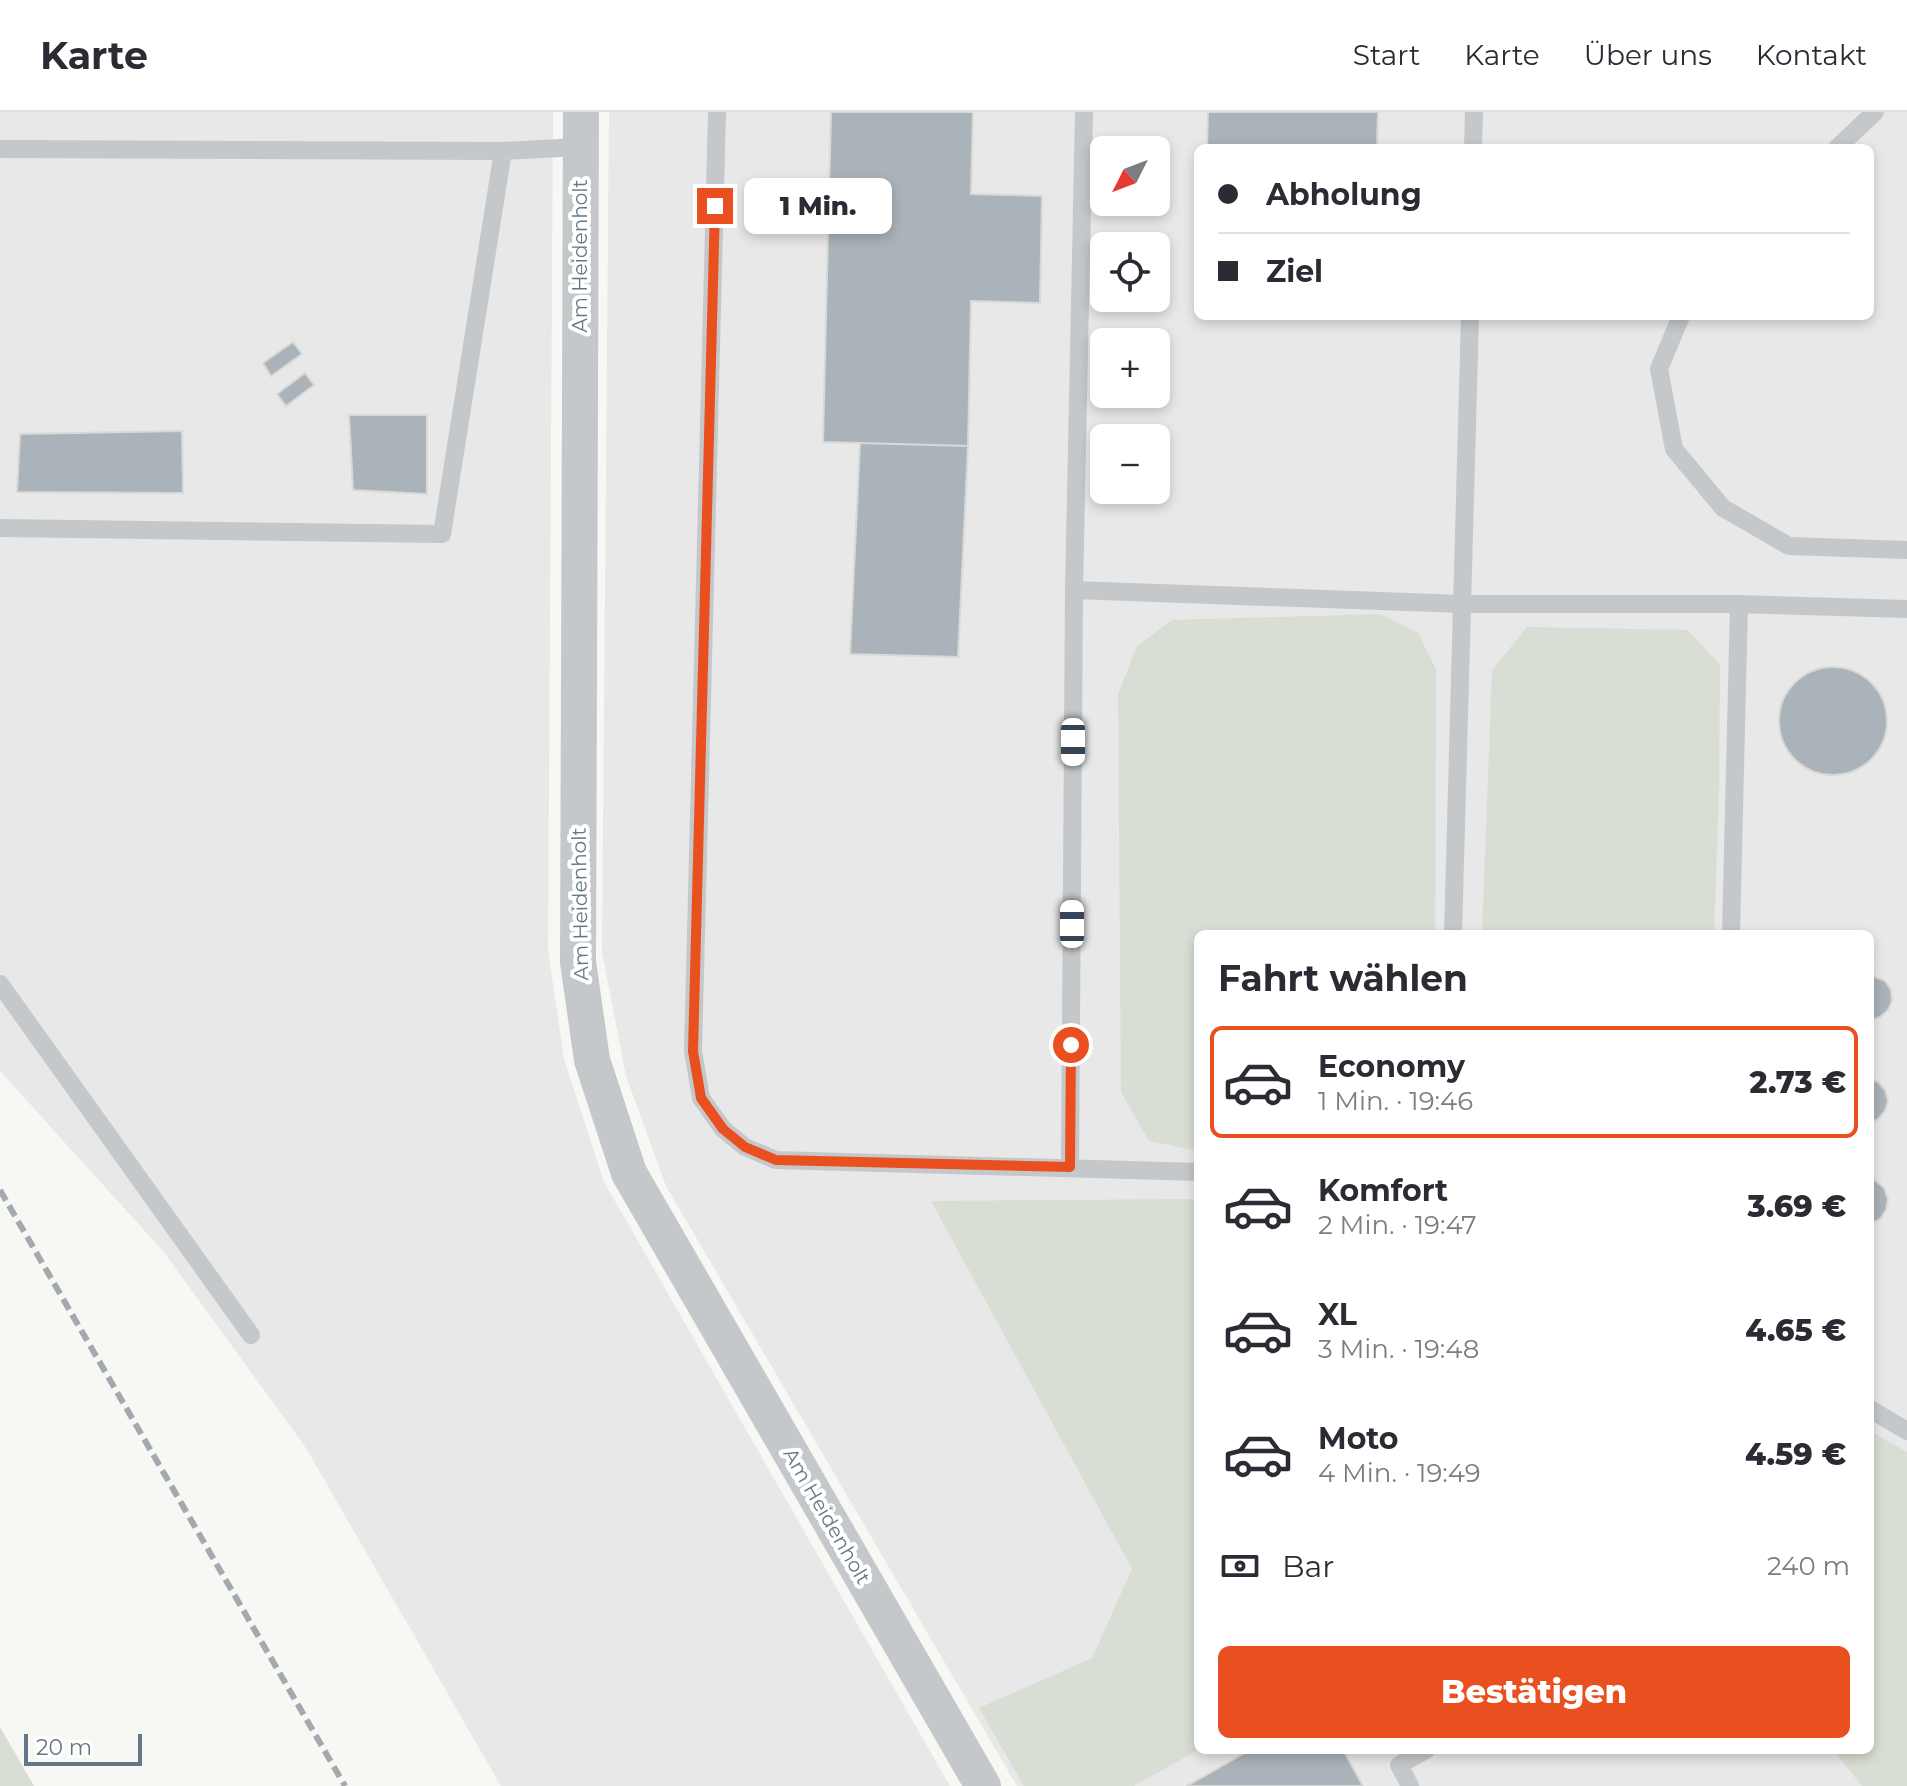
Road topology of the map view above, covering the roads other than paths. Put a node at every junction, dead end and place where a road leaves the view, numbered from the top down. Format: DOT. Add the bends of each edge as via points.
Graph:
graph roads {
  1 [pos="717,112"];
  2 [pos="1084,112"];
  3 [pos="1474,112"];
  4 [pos="1875,112"];
  5 [pos="581,130"];
  6 [pos="1473,144"];
  7 [pos="1841,144"];
  8 [pos="0,149"];
  9 [pos="503,151"];
  10 [pos="1470,320"];
  11 [pos="1679,320"];
  12 [pos="0,528"];
  13 [pos="1907,550"];
  14 [pos="1074,590"];
  15 [pos="1463,604"];
  16 [pos="1739,604"];
  17 [pos="1907,609"];
  18 [pos="1453,930"];
  19 [pos="1731,930"];
  20 [pos="0,984"];
  21 [pos="1070,1167"];
  22 [pos="1194,1172"];
  23 [pos="251,1335"];
  24 [pos="1874,1411"];
  25 [pos="1907,1431"];
  26 [pos="1419,1754"];
  27 [pos="983,1786"];
  28 [pos="1410,1786"];
  1 -- 21 [label="lane" via="693,1051 701,1098 723,1129 745,1147 776,1160"];
  2 -- 14 [label="lane"];
  3 -- 6 [label="lane"];
  4 -- 7 [label="lane"];
  5 -- 9 [label="lane"];
  5 -- 27 [label="street, Am Heidenholt" via="578,962 592,1060 629,1173"];
  8 -- 9 [label="lane"];
  9 -- 12 [label="lane" via="442,534"];
  10 -- 15 [label="lane"];
  11 -- 13 [label="lane" via="1659,369 1674,449 1723,508 1789,546"];
  14 -- 15 [label="lane"];
  14 -- 21 [label="lane"];
  15 -- 16 [label="lane"];
  15 -- 18 [label="lane"];
  16 -- 17 [label="lane"];
  16 -- 19 [label="lane"];
  20 -- 23 [label="lane"];
  21 -- 22 [label="lane"];
  24 -- 25 [label="lane"];
  26 -- 28 [label="lane" via="1399,1765"];
}
